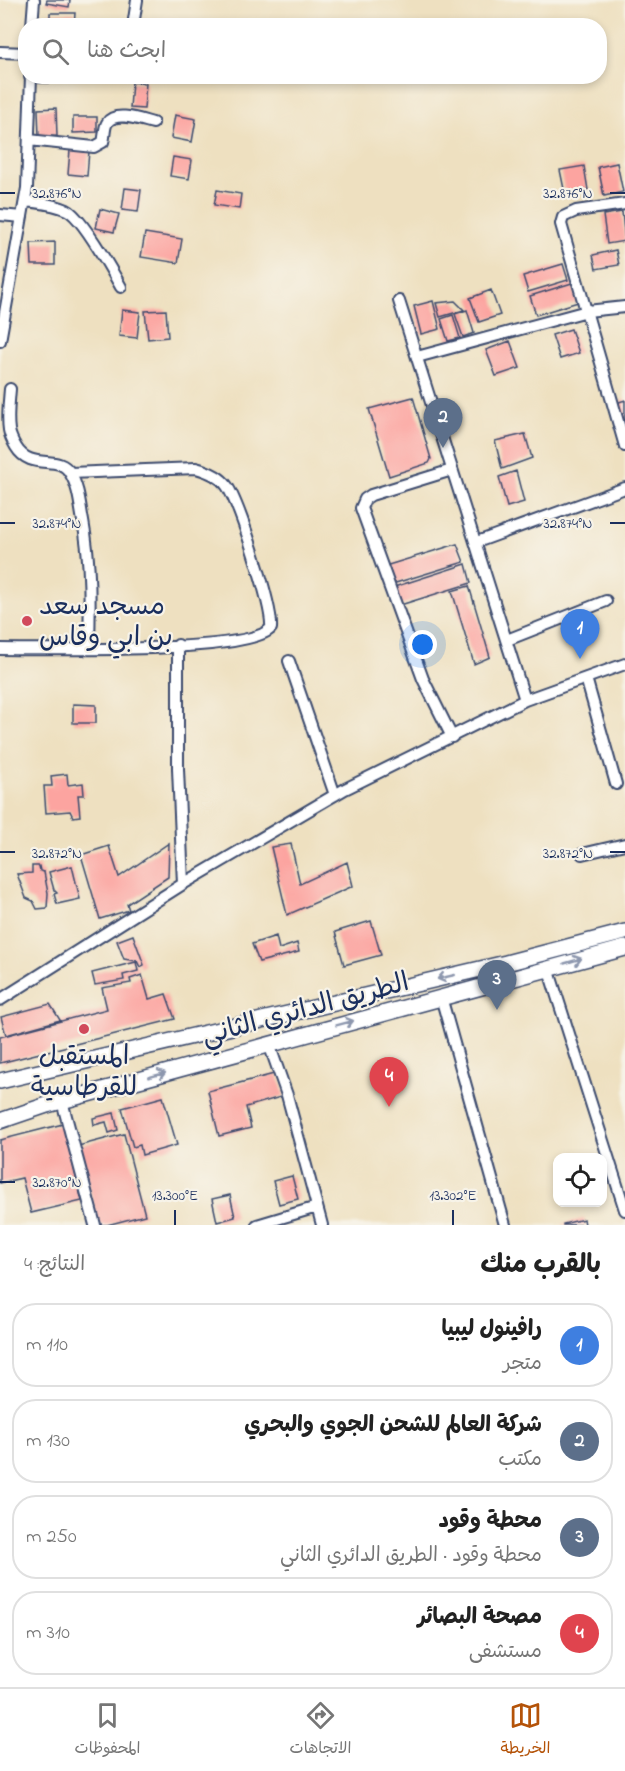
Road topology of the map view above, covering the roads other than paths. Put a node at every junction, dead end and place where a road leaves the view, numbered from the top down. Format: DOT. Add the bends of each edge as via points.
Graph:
graph roads {
  1 [pos="34,0"];
  2 [pos="137,0"];
  3 [pos="33,18"];
  4 [pos="134,18"];
  5 [pos="0,52"];
  6 [pos="18,52"];
  7 [pos="30,84"];
  8 [pos="153,123"];
  9 [pos="29,140"];
  10 [pos="26,201"];
  11 [pos="625,204"];
  12 [pos="0,215"];
  13 [pos="22,217"];
  14 [pos="121,287"];
  15 [pos="399,301"];
  16 [pos="625,307"];
  17 [pos="587,311"];
  18 [pos="2,321"];
  19 [pos="0,341"];
  20 [pos="417,357"];
  21 [pos="10,389"];
  22 [pos="625,446"];
  23 [pos="452,470"];
  24 [pos="70,473"];
  25 [pos="625,488"];
  26 [pos="477,542"];
  27 [pos="606,601"];
  28 [pos="507,640"];
  29 [pos="178,645"];
  30 [pos="0,649"];
  31 [pos="89,649"];
  32 [pos="289,662"];
  33 [pos="625,664"];
  34 [pos="586,678"];
  35 [pos="525,700"];
  36 [pos="452,737"];
  37 [pos="616,784"];
  38 [pos="335,795"];
  39 [pos="625,844"];
  40 [pos="582,854"];
  41 [pos="183,884"];
  42 [pos="625,932"];
  43 [pos="625,948"];
  44 [pos="548,969"];
  45 [pos="416,984"];
  46 [pos="441,996"];
  47 [pos="0,1000"];
  48 [pos="269,1044"];
  49 [pos="0,1081"];
  50 [pos="0,1089"];
  51 [pos="63,1101"];
  52 [pos="47,1104"];
  53 [pos="0,1115"];
  54 [pos="0,1121"];
  55 [pos="317,1207"];
  56 [pos="625,1210"];
  57 [pos="95,1225"];
  58 [pos="257,1225"];
  59 [pos="322,1225"];
  60 [pos="505,1225"];
  1 -- 3 [label="street"];
  2 -- 4 [label="street"];
  5 -- 6 [label="street"];
  7 -- 9 [label="street"];
  8 -- 9 [label="street" via="122,116 114,118 106,125 103,142 94,147"];
  9 -- 10 [label="street"];
  10 -- 13 [label="street"];
  10 -- 14 [label="street" via="72,213"];
  11 -- 17 [label="street" via="576,211 563,218 561,224"];
  12 -- 13 [label="street"];
  13 -- 18 [label="street"];
  15 -- 20 [label="street"];
  16 -- 17 [label="street"];
  17 -- 20 [label="street"];
  17 -- 22 [label="street"];
  18 -- 19 [label="street"];
  20 -- 23 [label="street"];
  21 -- 24 [label="street" via="9,431 21,455 28,460 60,465"];
  23 -- 26 [label="street"];
  23 -- 36 [label="street" via="371,495 361,508 423,679"];
  24 -- 29 [label="street" via="196,468 210,473 228,488 260,575 271,628 259,637"];
  24 -- 31 [label="street" via="88,553"];
  25 -- 26 [label="street"];
  26 -- 28 [label="street"];
  27 -- 28 [label="street"];
  28 -- 35 [label="street"];
  29 -- 31 [label="street"];
  29 -- 41 [label="street"];
  30 -- 31 [label="street"];
  32 -- 38 [label="street"];
  33 -- 34 [label="street"];
  34 -- 35 [label="street"];
  34 -- 37 [label="street"];
  35 -- 36 [label="street"];
  36 -- 38 [label="street"];
  38 -- 41 [label="street"];
  39 -- 40 [label="street"];
  41 -- 47 [label="street"];
  42 -- 45 [label="highway, الطريق الدائري الثاني, one-way"];
  44 -- 43 [label="highway, الطريق الدائري الثاني, one-way"];
  44 -- 46 [label="highway, الطريق الدائري الثاني"];
  44 -- 56 [label="street"];
  45 -- 49 [label="highway, الطريق الدائري الثاني"];
  45 -- 50 [label="highway" via="301,1017"];
  48 -- 46 [label="highway, الطريق الدائري الثاني, one-way"];
  46 -- 60 [label="street"];
  51 -- 48 [label="highway, الطريق الدائري الثاني, one-way"];
  48 -- 55 [label="street"];
  51 -- 52 [label="highway, الطريق الدائري الثاني"];
  51 -- 57 [label="street"];
  52 -- 53 [label="highway"];
  52 -- 54 [label="highway, الطريق الدائري الثاني"];
  55 -- 58 [label="street"];
  55 -- 59 [label="street"];
}
